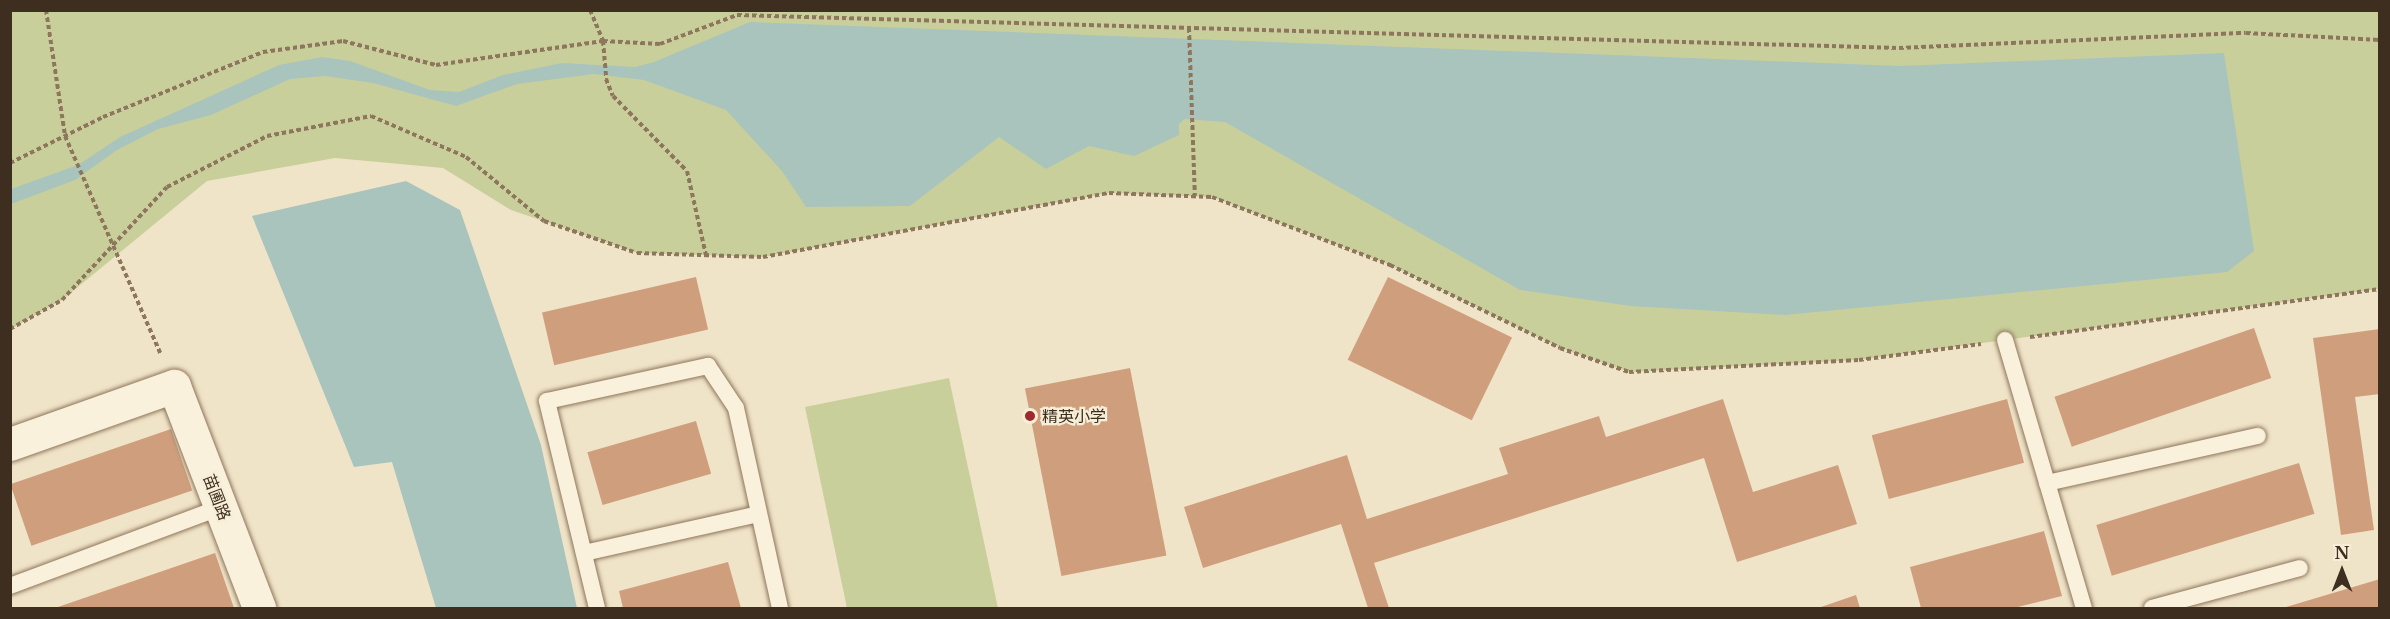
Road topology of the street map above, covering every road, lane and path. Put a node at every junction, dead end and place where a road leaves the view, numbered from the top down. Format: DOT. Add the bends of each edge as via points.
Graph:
graph roads {
  1 [pos="46,10"];
  2 [pos="590,10"];
  3 [pos="1189,28"];
  4 [pos="2379,40"];
  5 [pos="603,41"];
  6 [pos="65,136"];
  7 [pos="10,163"];
  8 [pos="1195,196"];
  9 [pos="113,246"];
  10 [pos="706,255"];
  11 [pos="2379,289"];
  12 [pos="10,329"];
  13 [pos="2005,340"];
  14 [pos="174,386"];
  15 [pos="2258,436"];
  16 [pos="10,444"];
  17 [pos="2047,483"];
  18 [pos="221,507"];
  19 [pos="759,514"];
  20 [pos="584,553"];
  21 [pos="2300,568"];
  22 [pos="10,586"];
  23 [pos="259,609"];
  24 [pos="597,609"];
  25 [pos="780,609"];
  26 [pos="2084,609"];
  27 [pos="2152,609"];
  1 -- 6 [label="path"];
  2 -- 5 [label="path"];
  3 -- 4 [label="path" via="1899,48 2246,33"];
  3 -- 5 [label="path" via="737,15 660,44"];
  3 -- 8 [label="path"];
  5 -- 6 [label="path" via="436,65 343,40 262,52"];
  5 -- 10 [label="path" via="606,79 613,96 687,171"];
  6 -- 7 [label="path"];
  6 -- 9 [label="path"];
  8 -- 10 [label="path" via="1109,193 981,220 764,257"];
  8 -- 13 [label="path" via="1212,198 1390,265 1560,348 1629,372 1859,360"];
  9 -- 10 [label="path" via="167,187 267,136 371,116 466,157 544,221 638,253"];
  9 -- 12 [label="path" via="62,300"];
  9 -- 14 [label="path"];
  11 -- 13 [label="path"];
  13 -- 17 [label="lane"];
  14 -- 16 [label="street"];
  14 -- 18 [label="street, 苗圃路"];
  15 -- 17 [label="lane"];
  17 -- 26 [label="lane"];
  18 -- 22 [label="lane"];
  18 -- 23 [label="street, 苗圃路"];
  19 -- 20 [label="lane"];
  19 -- 20 [label="lane" via="736,408 708,366 547,401"];
  19 -- 25 [label="lane"];
  20 -- 24 [label="lane"];
  21 -- 27 [label="lane"];
}
